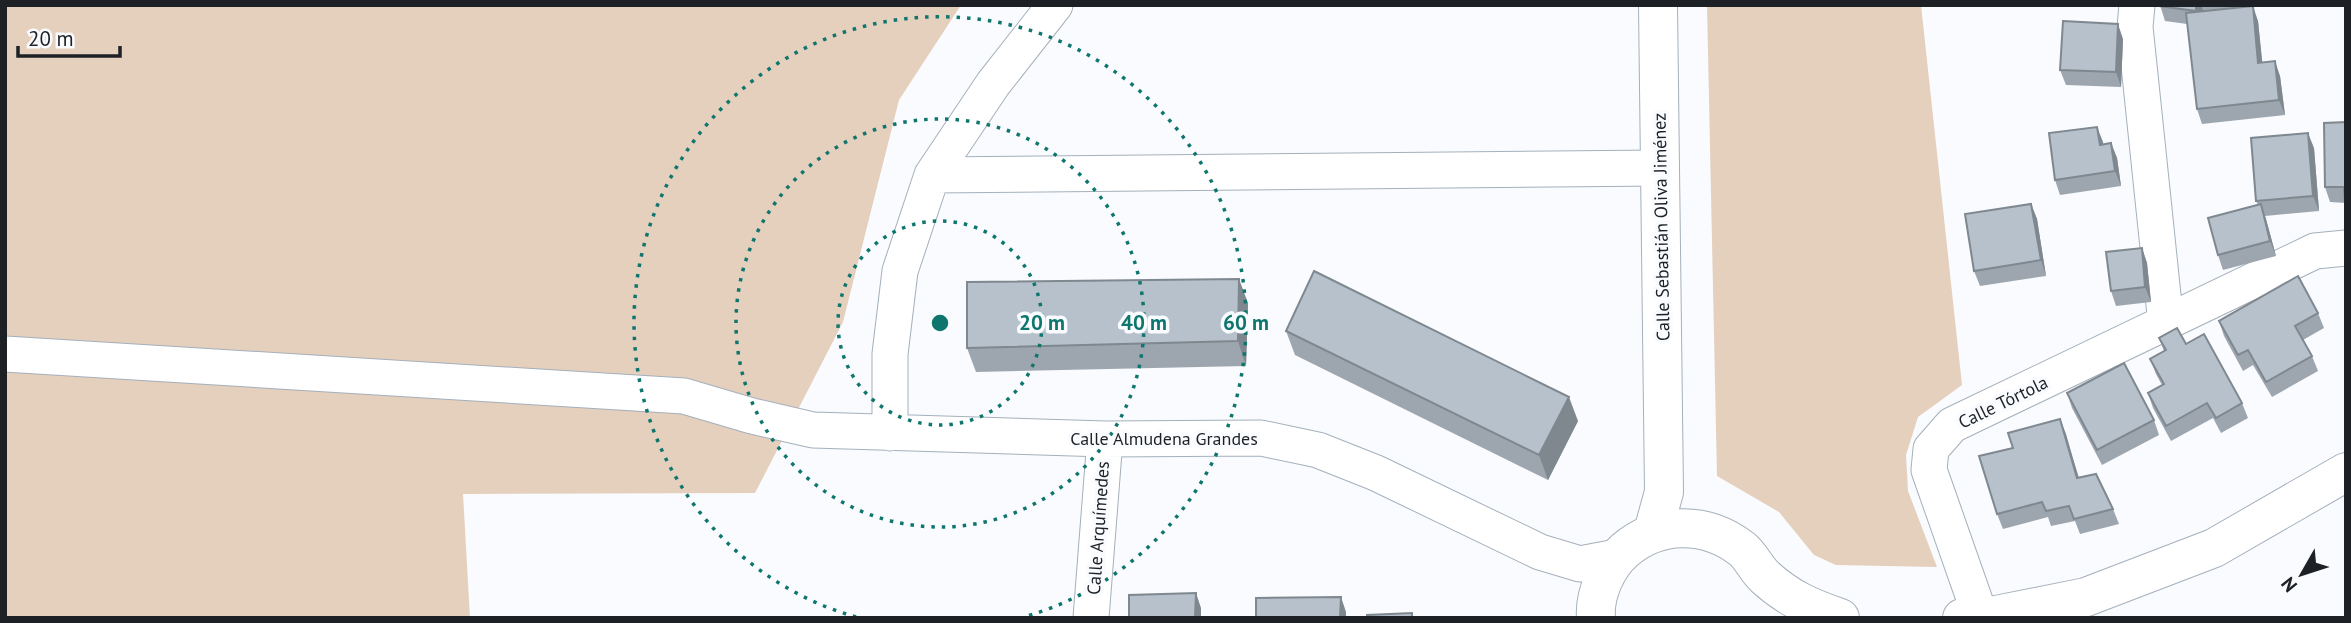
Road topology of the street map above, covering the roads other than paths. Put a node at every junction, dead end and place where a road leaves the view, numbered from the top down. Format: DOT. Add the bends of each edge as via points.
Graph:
graph roads {
  1 [pos="1055,5"];
  2 [pos="1658,5"];
  3 [pos="2137,5"];
  4 [pos="1660,167"];
  5 [pos="932,175"];
  6 [pos="2346,248"];
  7 [pos="2166,324"];
  8 [pos="5,354"];
  9 [pos="890,433"];
  10 [pos="1105,439"];
  11 [pos="1664,449"];
  12 [pos="2346,472"];
  13 [pos="1711,531"];
  14 [pos="1653,533"];
  15 [pos="1540,552"];
  16 [pos="1617,557"];
  17 [pos="1764,577"];
  18 [pos="2087,607"];
  19 [pos="1595,614"];
  20 [pos="1091,618"];
  21 [pos="1774,618"];
  22 [pos="1840,618"];
  23 [pos="1962,618"];
  24 [pos="1980,618"];
  1 -- 5 [label="street" via="993,84"];
  2 -- 4 [label="street, Calle Sebastián Oliva Jiménez"];
  3 -- 7 [label="street" via="2135,27"];
  4 -- 5 [label="street"];
  4 -- 11 [label="street, Calle Sebastián Oliva Jiménez"];
  5 -- 9 [label="street" via="900,271 890,355"];
  6 -- 7 [label="street, Calle Tórtola" via="2315,251"];
  7 -- 24 [label="street, Calle Tórtola" via="1952,425 1931,449 1929,470"];
  8 -- 9 [label="street, Calle Almudena Grandes" via="684,396 813,430"];
  9 -- 10 [label="street, Calle Almudena Grandes"];
  10 -- 15 [label="street, Calle Almudena Grandes" via="1261,438 1318,450"];
  10 -- 20 [label="street, Calle Arquímedes"];
  11 -- 13 [label="street, Calle Sebastián Oliva Jiménez" via="1679,492"];
  11 -- 14 [label="street, Calle Sebastián Oliva Jiménez" via="1664,492"];
  12 -- 18 [label="street" via="2214,548"];
  13 -- 14 [label="street" via="1683,527"];
  13 -- 17 [label="street" via="1743,549"];
  14 -- 16 [label="street"];
  15 -- 16 [label="street, Calle Almudena Grandes" via="1580,564"];
  15 -- 19 [label="street, Calle Almudena Grandes" via="1577,581"];
  16 -- 19 [label="street" via="1602,582"];
  17 -- 21 [label="street"];
  17 -- 22 [label="street" via="1805,606"];
  18 -- 24 [label="street"];
  23 -- 24 [label="street"];
}
